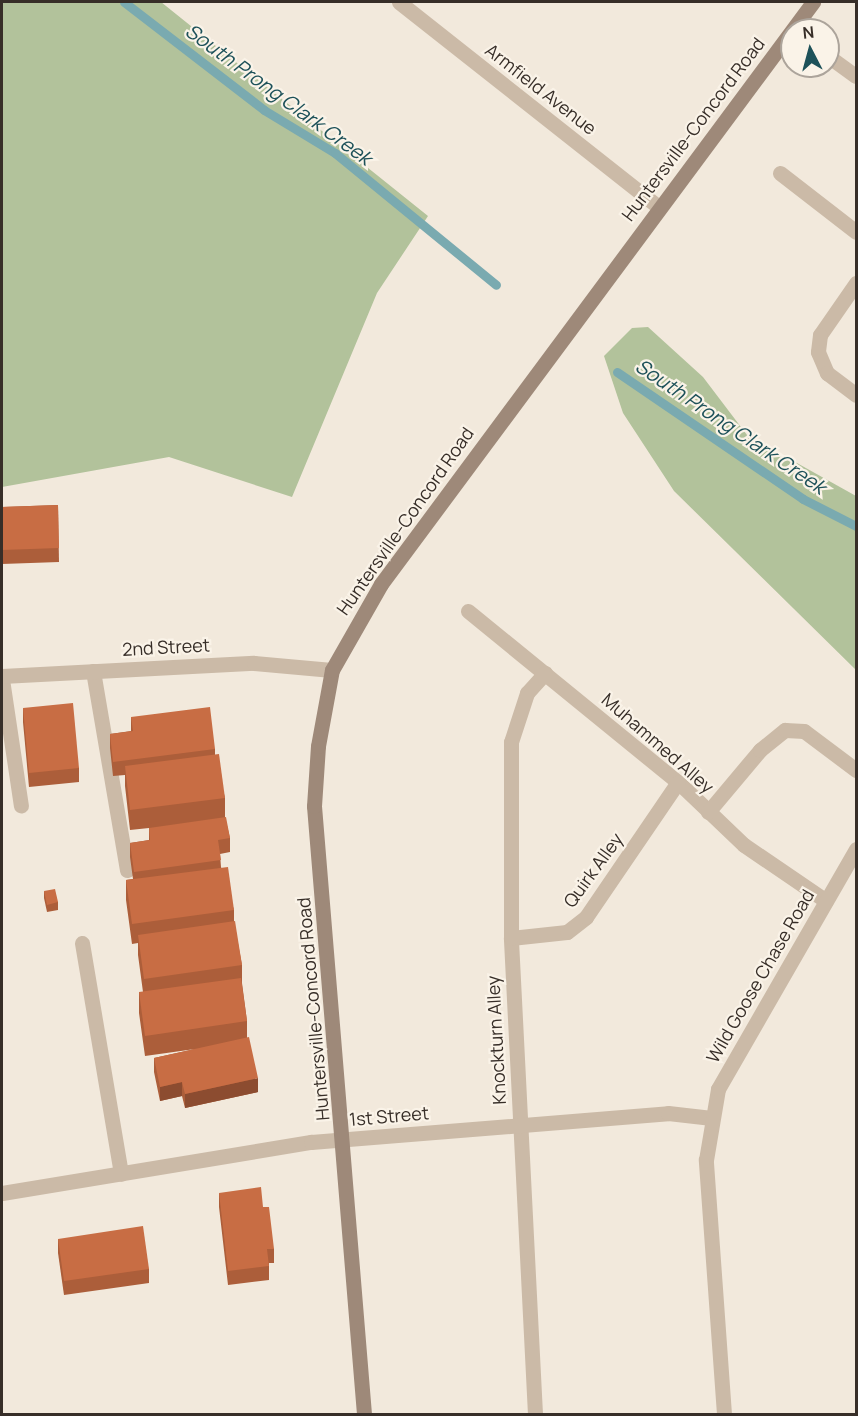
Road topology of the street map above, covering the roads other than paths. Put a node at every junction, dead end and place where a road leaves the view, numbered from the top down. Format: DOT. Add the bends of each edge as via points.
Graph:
graph roads {
  1 [pos="399,2"];
  2 [pos="813,2"];
  3 [pos="802,18"];
  4 [pos="780,50"];
  5 [pos="840,65"];
  6 [pos="856,76"];
  7 [pos="780,173"];
  8 [pos="659,207"];
  9 [pos="856,232"];
  10 [pos="856,283"];
  11 [pos="856,395"];
  12 [pos="468,611"];
  13 [pos="93,670"];
  14 [pos="332,670"];
  15 [pos="545,673"];
  16 [pos="2,677"];
  17 [pos="856,770"];
  18 [pos="678,782"];
  19 [pos="21,806"];
  20 [pos="708,813"];
  21 [pos="856,849"];
  22 [pos="127,870"];
  23 [pos="826,901"];
  24 [pos="511,938"];
  25 [pos="82,943"];
  26 [pos="712,1118"];
  27 [pos="520,1124"];
  28 [pos="345,1140"];
  29 [pos="121,1174"];
  30 [pos="2,1193"];
  31 [pos="364,1414"];
  32 [pos="535,1414"];
  33 [pos="724,1414"];
  1 -- 8 [label="street, Armfield Avenue"];
  2 -- 3 [label="main road, Huntersville-Concord Road"];
  4 -- 8 [label="main road, Huntersville-Concord Road"];
  5 -- 6 [label="street"];
  7 -- 9 [label="street"];
  8 -- 14 [label="main road, Huntersville-Concord Road" via="381,584"];
  10 -- 11 [label="street" via="820,335 818,352 827,373"];
  12 -- 15 [label="street, Muhammed Alley"];
  13 -- 14 [label="street, 2nd Street" via="254,663"];
  13 -- 16 [label="street, 2nd Street"];
  13 -- 22 [label="street"];
  14 -- 28 [label="main road, Huntersville-Concord Road" via="318,746 315,806"];
  15 -- 18 [label="street, Muhammed Alley"];
  15 -- 24 [label="street, Knockturn Alley" via="527,693 511,742"];
  16 -- 19 [label="street"];
  17 -- 20 [label="street" via="804,731 785,730 760,750"];
  18 -- 20 [label="street, Muhammed Alley"];
  18 -- 24 [label="street, Quirk Alley" via="586,917 567,932"];
  20 -- 23 [label="street, Muhammed Alley"];
  21 -- 23 [label="street, Wild Goose Chase Road"];
  23 -- 26 [label="street, Wild Goose Chase Road" via="731,1060"];
  24 -- 27 [label="street, Knockturn Alley"];
  25 -- 29 [label="street"];
  26 -- 27 [label="street, 1st Street" via="668,1113"];
  26 -- 33 [label="street, Wild Goose Chase Road" via="706,1160"];
  27 -- 28 [label="street, 1st Street"];
  27 -- 32 [label="street, Knockturn Alley"];
  28 -- 29 [label="street, 1st Street"];
  28 -- 31 [label="main road, Huntersville-Concord Road"];
  29 -- 30 [label="street, 1st Street"];
}
